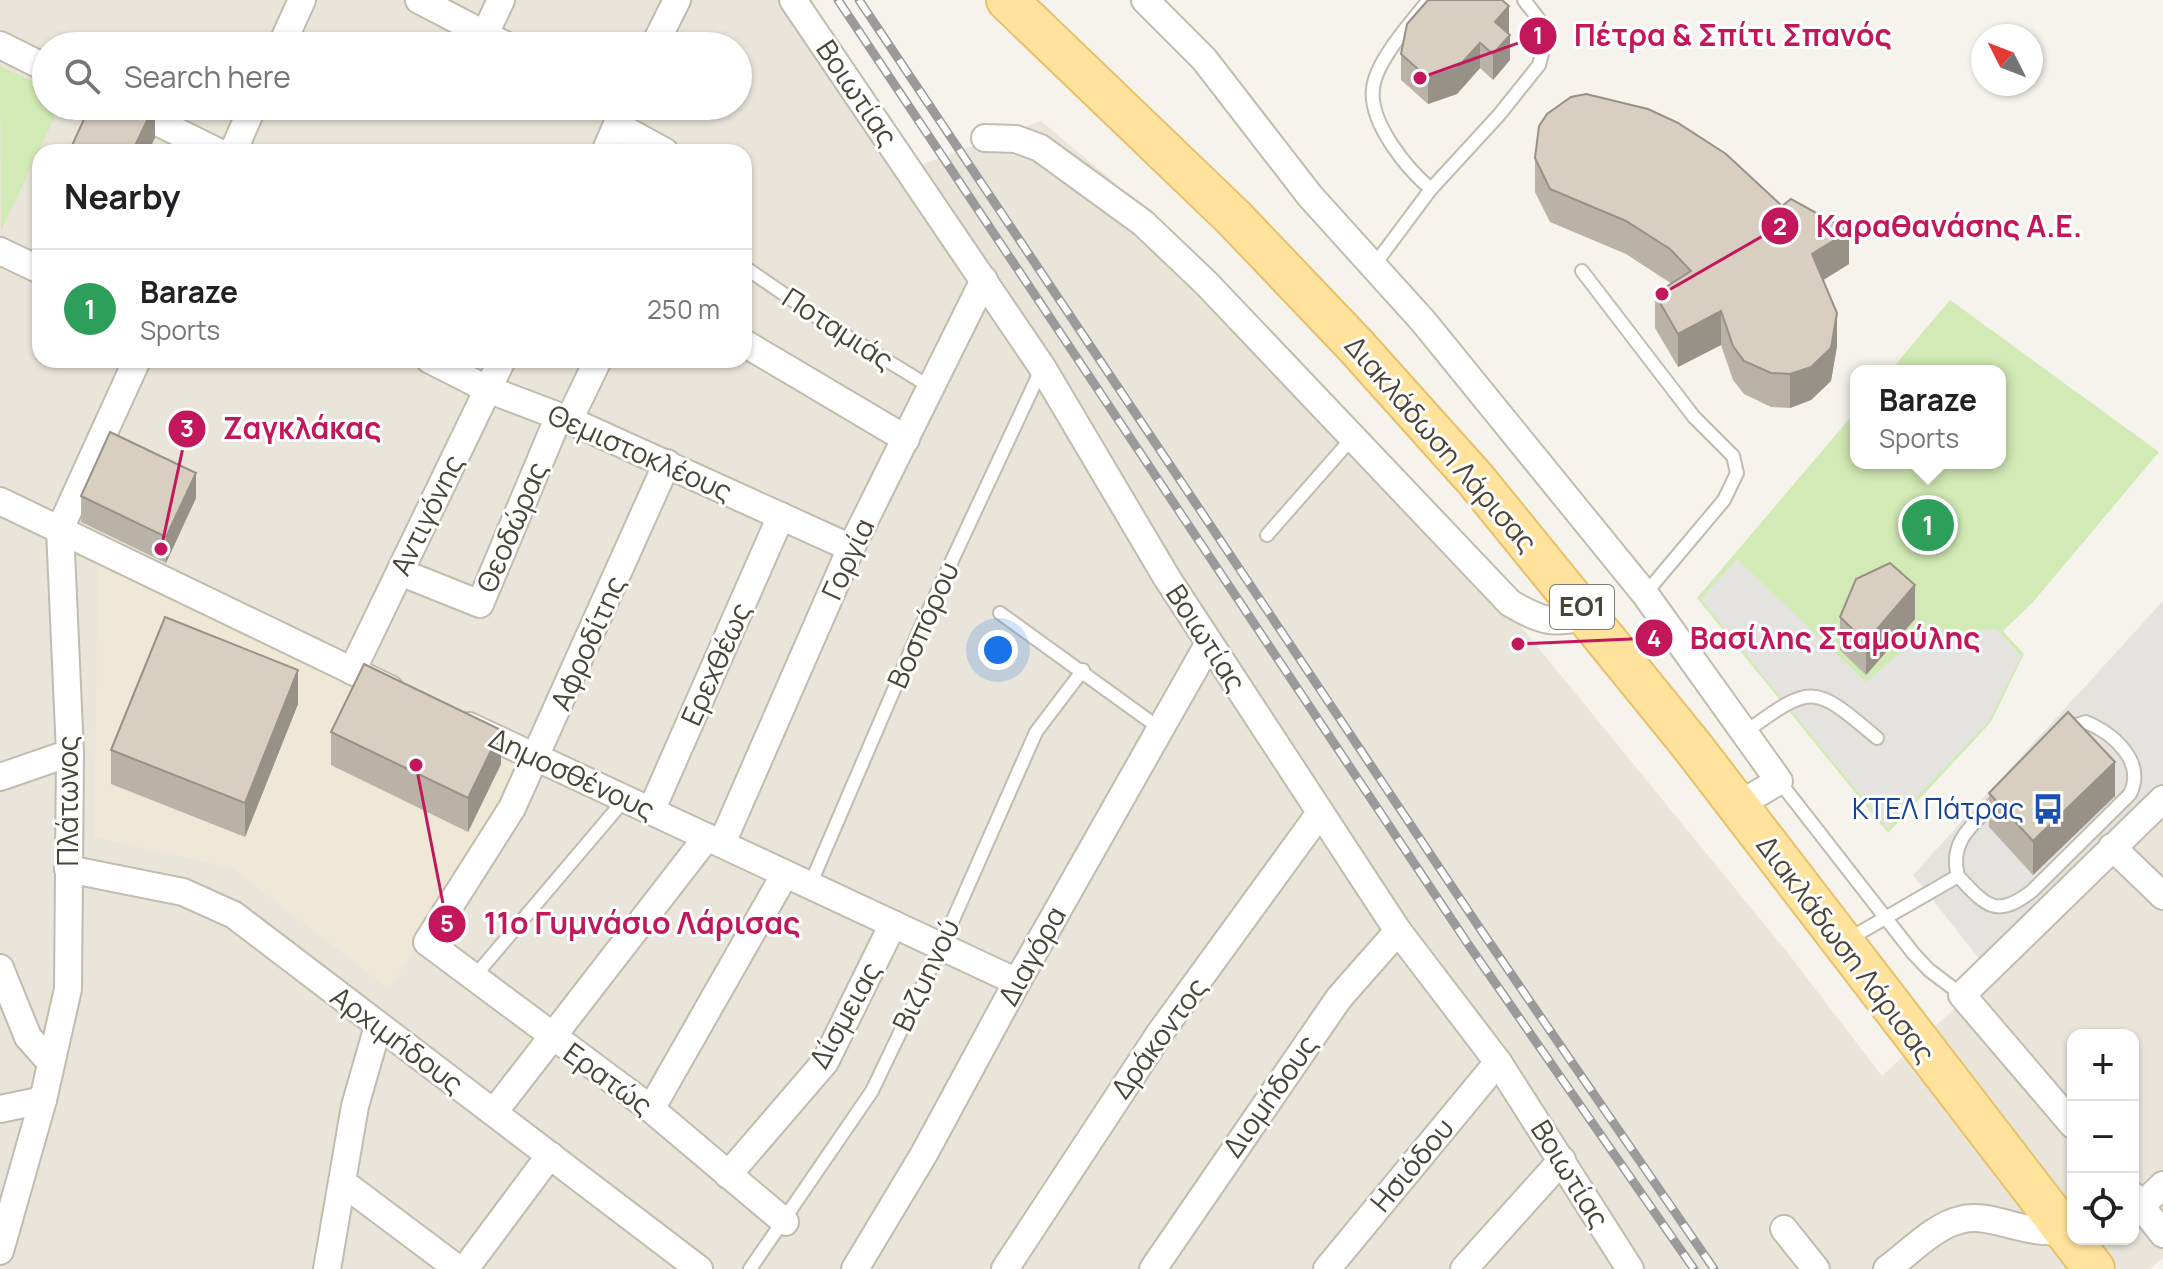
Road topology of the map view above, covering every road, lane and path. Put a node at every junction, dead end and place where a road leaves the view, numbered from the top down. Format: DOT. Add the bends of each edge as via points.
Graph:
graph roads {
  1 [pos="302,0"];
  2 [pos="419,0"];
  3 [pos="501,0"];
  4 [pos="677,0"];
  5 [pos="793,0"];
  6 [pos="1007,0"];
  7 [pos="1145,0"];
  8 [pos="1429,0"];
  9 [pos="1524,0"];
  10 [pos="287,32"];
  11 [pos="481,32"];
  12 [pos="497,32"];
  13 [pos="661,32"];
  14 [pos="0,45"];
  15 [pos="32,61"];
  16 [pos="153,120"];
  17 [pos="247,120"];
  18 [pos="618,120"];
  19 [pos="631,120"];
  20 [pos="985,138"];
  21 [pos="202,144"];
  22 [pos="236,144"];
  23 [pos="608,144"];
  24 [pos="657,144"];
  25 [pos="1431,189"];
  26 [pos="0,251"];
  27 [pos="32,266"];
  28 [pos="1371,268"];
  29 [pos="1582,271"];
  30 [pos="752,272"];
  31 [pos="984,280"];
  32 [pos="752,348"];
  33 [pos="1042,367"];
  34 [pos="133,368"];
  35 [pos="446,368"];
  36 [pos="498,368"];
  37 [pos="593,368"];
  38 [pos="932,388"];
  39 [pos="487,389"];
  40 [pos="564,418"];
  41 [pos="1353,437"];
  42 [pos="906,439"];
  43 [pos="667,463"];
  44 [pos="0,501"];
  45 [pos="781,516"];
  46 [pos="60,529"];
  47 [pos="1267,535"];
  48 [pos="851,548"];
  49 [pos="400,572"];
  50 [pos="1645,594"];
  51 [pos="1000,613"];
  52 [pos="1588,616"];
  53 [pos="1209,643"];
  54 [pos="1083,670"];
  55 [pos="352,671"];
  56 [pos="409,697"];
  57 [pos="452,718"];
  58 [pos="1162,730"];
  59 [pos="1744,733"];
  60 [pos="1877,738"];
  61 [pos="2049,743"];
  62 [pos="70,753"];
  63 [pos="538,758"];
  64 [pos="0,777"];
  65 [pos="1779,781"];
  66 [pos="2006,790"];
  67 [pos="625,799"];
  68 [pos="2163,799"];
  69 [pos="1737,806"];
  70 [pos="651,811"];
  71 [pos="1320,813"];
  72 [pos="714,840"];
  73 [pos="2112,847"];
  74 [pos="68,869"];
  75 [pos="785,874"];
  76 [pos="1958,876"];
  77 [pos="810,885"];
  78 [pos="2163,896"];
  79 [pos="1885,917"];
  80 [pos="893,924"];
  81 [pos="1398,931"];
  82 [pos="427,942"];
  83 [pos="1841,943"];
  84 [pos="941,947"];
  85 [pos="0,968"];
  86 [pos="474,977"];
  87 [pos="1017,982"];
  88 [pos="1962,995"];
  89 [pos="378,1026"];
  90 [pos="552,1037"];
  91 [pos="1498,1062"];
  92 [pos="51,1063"];
  93 [pos="43,1100"];
  94 [pos="0,1109"];
  95 [pos="651,1109"];
  96 [pos="494,1112"];
  97 [pos="2067,1118"];
  98 [pos="550,1155"];
  99 [pos="1562,1160"];
  100 [pos="728,1175"];
  101 [pos="342,1182"];
  102 [pos="2163,1185"];
  103 [pos="2139,1200"];
  104 [pos="2139,1204"];
  105 [pos="785,1222"];
  106 [pos="1784,1229"];
  107 [pos="2064,1230"];
  108 [pos="2163,1234"];
  109 [pos="0,1251"];
  110 [pos="686,1264"];
  111 [pos="327,1269"];
  112 [pos="458,1269"];
  113 [pos="465,1269"];
  114 [pos="750,1269"];
  115 [pos="855,1269"];
  116 [pos="1005,1269"];
  117 [pos="1153,1269"];
  118 [pos="1327,1269"];
  119 [pos="1464,1269"];
  120 [pos="1630,1269"];
  121 [pos="1816,1269"];
  122 [pos="1887,1269"];
  123 [pos="2094,1269"];
  1 -- 10 [label="street"];
  2 -- 11 [label="street"];
  3 -- 12 [label="street"];
  4 -- 13 [label="street"];
  5 -- 31 [label="street, Βοιωτίας"];
  6 -- 52 [label="main road, Διακλάδωση Λάρισας / ΕΟ1" via="1180,165 1347,336"];
  7 -- 28 [label="street" via="1204,59"];
  8 -- 25 [label="lane" via="1392,46 1373,89 1382,126 1405,167"];
  9 -- 25 [label="lane" via="1548,31 1539,65"];
  14 -- 15 [label="street"];
  16 -- 21 [label="street"];
  17 -- 22 [label="street"];
  18 -- 23 [label="street"];
  19 -- 24 [label="street"];
  20 -- 41 [label="street" via="1016,139 1040,148 1143,223"];
  25 -- 28 [label="lane"];
  26 -- 27 [label="street"];
  28 -- 50 [label="street" via="1423,321"];
  29 -- 50 [label="lane" via="1694,417 1727,448 1737,473 1724,500"];
  30 -- 38 [label="lane, Ποταμιάς"];
  31 -- 33 [label="street, Βοιωτίας"];
  31 -- 38 [label="street, Γοργία"];
  32 -- 42 [label="street"];
  33 -- 53 [label="street, Βοιωτίας"];
  33 -- 77 [label="lane, Βοσπόρου" via="920,629"];
  34 -- 46 [label="street, Πλάτωνος"];
  35 -- 39 [label="street, Θεμιστοκλέους"];
  36 -- 39 [label="street, Αντιγόνης"];
  37 -- 40 [label="street"];
  38 -- 42 [label="street, Γοργία"];
  39 -- 40 [label="street, Θεμιστοκλέους"];
  39 -- 49 [label="street, Αντιγόνης"];
  40 -- 43 [label="street, Θεμιστοκλέους"];
  40 -- 49 [label="street, Θεοδώρας" via="480,604"];
  41 -- 47 [label="lane"];
  41 -- 52 [label="street" via="1510,603 1556,623"];
  42 -- 48 [label="street, Γοργία"];
  43 -- 45 [label="street, Θεμιστοκλέους"];
  43 -- 63 [label="street, Αφροδίτης"];
  44 -- 46 [label="street"];
  45 -- 48 [label="street, Θεμιστοκλέους"];
  45 -- 70 [label="street, Ερεχθέως"];
  46 -- 55 [label="street"];
  46 -- 62 [label="street, Πλάτωνος"];
  48 -- 72 [label="street, Γοργία"];
  49 -- 55 [label="street, Αντιγόνης"];
  50 -- 59 [label="street"];
  51 -- 54 [label="lane"];
  52 -- 69 [label="main road, Διακλάδωση Λάρισας / ΕΟ1"];
  53 -- 58 [label="street, Διαγόρα"];
  53 -- 71 [label="street, Βοιωτίας"];
  54 -- 58 [label="lane"];
  54 -- 84 [label="lane, Βιζυηνού" via="1036,732"];
  55 -- 56 [label="street"];
  57 -- 63 [label="street, Δημοσθένους"];
  58 -- 87 [label="street, Διαγόρα"];
  59 -- 60 [label="lane" via="1783,705 1812,695 1832,700"];
  59 -- 65 [label="street"];
  61 -- 76 [label="lane" via="2074,725 2086,722 2100,728 2137,770 2130,794 2014,905 1983,903"];
  62 -- 64 [label="street"];
  62 -- 74 [label="street, Πλάτωνος"];
  63 -- 67 [label="street, Δημοσθένους"];
  63 -- 82 [label="street, Αφροδίτης" via="492,843"];
  65 -- 69 [label="street"];
  65 -- 79 [label="lane"];
  66 -- 76 [label="lane" via="1960,841 1953,858"];
  67 -- 70 [label="street, Δημοσθένους"];
  67 -- 86 [label="lane"];
  68 -- 73 [label="street"];
  69 -- 83 [label="main road, Διακλάδωση Λάρισας / ΕΟ1"];
  70 -- 72 [label="street, Δημοσθένους"];
  71 -- 81 [label="street, Βοιωτίας"];
  71 -- 116 [label="street, Δράκοντος" via="1124,1085"];
  72 -- 75 [label="street, Δημοσθένους"];
  72 -- 90 [label="street, Γοργία"];
  73 -- 78 [label="street"];
  73 -- 88 [label="street"];
  74 -- 89 [label="street, Αρχιμήδους" via="183,892 222,908"];
  74 -- 92 [label="street, Πλάτωνος" via="67,999"];
  75 -- 77 [label="street, Δημοσθένους"];
  75 -- 95 [label="street"];
  76 -- 79 [label="lane"];
  77 -- 80 [label="street, Δημοσθένους"];
  79 -- 83 [label="lane"];
  79 -- 88 [label="lane" via="1929,970"];
  80 -- 84 [label="street, Δημοσθένους"];
  80 -- 100 [label="street, Δίσμειας" via="825,1062"];
  81 -- 91 [label="street, Βοιωτίας"];
  81 -- 117 [label="street, Διομήδους" via="1339,998"];
  82 -- 86 [label="street, Ερατώς"];
  83 -- 107 [label="main road, Διακλάδωση Λάρισας / ΕΟ1"];
  84 -- 87 [label="street, Δημοσθένους"];
  84 -- 105 [label="lane, Βιζυηνού" via="872,1091"];
  85 -- 92 [label="street" via="28,1037"];
  86 -- 90 [label="street, Ερατώς"];
  87 -- 115 [label="street, Διαγόρα"];
  88 -- 97 [label="street"];
  89 -- 96 [label="street, Αρχιμήδους"];
  89 -- 101 [label="street" via="355,1106"];
  90 -- 95 [label="street, Ερατώς"];
  90 -- 96 [label="street, Γοργία"];
  91 -- 99 [label="street, Βοιωτίας"];
  91 -- 118 [label="street, Ησιόδου"];
  92 -- 93 [label="street, Πλάτωνος"];
  93 -- 94 [label="street"];
  93 -- 109 [label="street, Πλάτωνος"];
  95 -- 100 [label="street, Ερατώς"];
  96 -- 98 [label="street, Αρχιμήδους"];
  98 -- 110 [label="street, Αρχιμήδους"];
  98 -- 113 [label="street"];
  99 -- 119 [label="street"];
  99 -- 120 [label="street, Βοιωτίας"];
  100 -- 105 [label="street, Ερατώς"];
  101 -- 111 [label="street"];
  101 -- 112 [label="street"];
  102 -- 103 [label="street"];
  104 -- 108 [label="street"];
  105 -- 114 [label="lane, Βιζυηνού"];
  106 -- 121 [label="street"];
  107 -- 122 [label="street" via="2031,1232 1981,1218 1962,1219"];
  107 -- 123 [label="main road, Διακλάδωση Λάρισας / ΕΟ1"];
}
